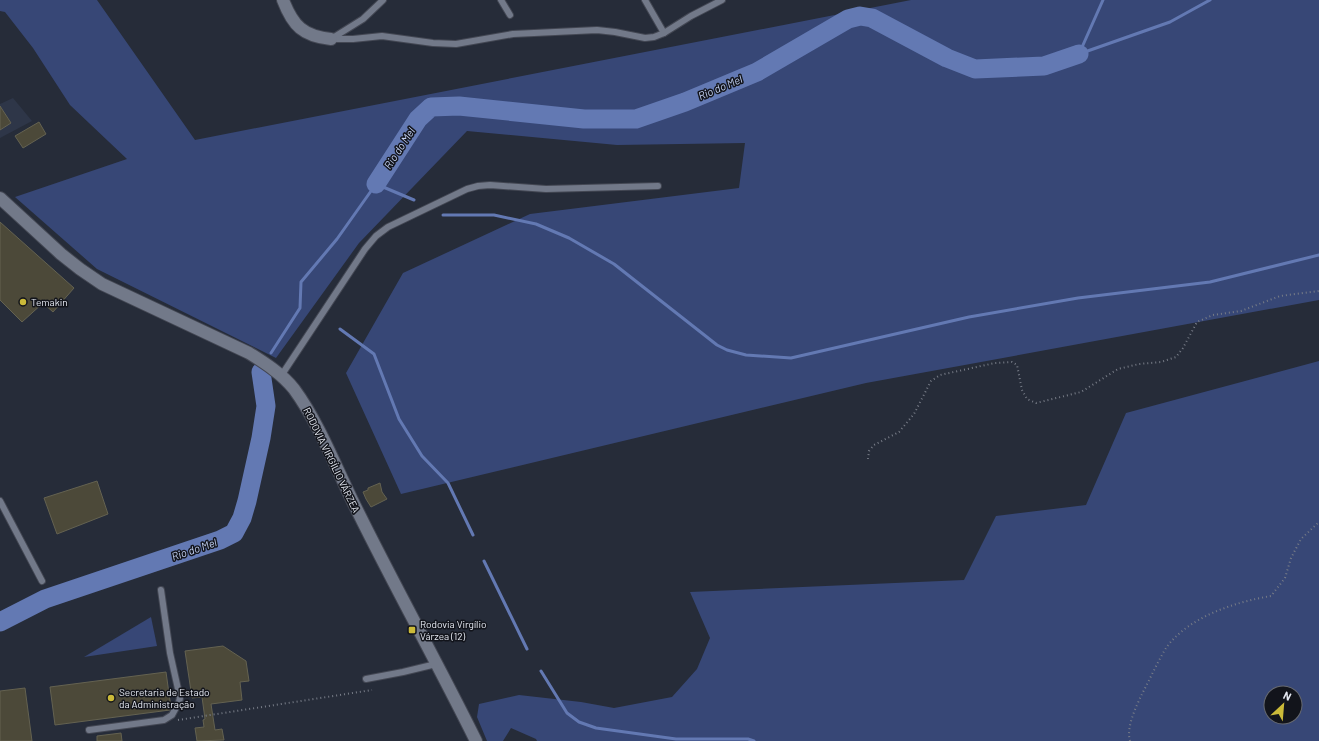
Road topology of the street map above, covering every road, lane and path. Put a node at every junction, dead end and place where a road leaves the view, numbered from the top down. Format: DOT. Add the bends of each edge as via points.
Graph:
graph roads {
  1 [pos="283,0"];
  2 [pos="383,0"];
  3 [pos="501,0"];
  4 [pos="645,0"];
  5 [pos="722,0"];
  6 [pos="510,15"];
  7 [pos="664,33"];
  8 [pos="331,39"];
  9 [pos="658,186"];
  10 [pos="0,198"];
  11 [pos="1319,290"];
  12 [pos="281,376"];
  13 [pos="868,460"];
  14 [pos="0,501"];
  15 [pos="1319,522"];
  16 [pos="42,581"];
  17 [pos="161,590"];
  18 [pos="436,664"];
  19 [pos="366,680"];
  20 [pos="372,690"];
  21 [pos="169,718"];
  22 [pos="89,730"];
  23 [pos="476,741"];
  24 [pos="1130,741"];
  1 -- 8 [label="main road" via="298,27 312,36"];
  2 -- 8 [label="lane" via="363,19"];
  3 -- 6 [label="lane"];
  4 -- 7 [label="lane"];
  5 -- 7 [label="lane"];
  7 -- 8 [label="lane" via="645,38 597,30 523,33 456,44 382,36"];
  9 -- 12 [label="lane" via="546,189 478,186 388,227 365,249"];
  10 -- 12 [label="main road, RODOVIA VIRGÍLIO VÁRZEA" via="61,254 102,284 249,353"];
  11 -- 13 [label="path" via="1280,296 1241,311 1213,315 1197,322 1184,348 1176,357 1118,369 1081,392 1036,403 1027,399 1022,390 1017,365 1012,362 995,363 940,375 931,381 914,414 899,432 874,445 869,451"];
  12 -- 18 [label="main road, RODOVIA VIRGÍLIO VÁRZEA" via="292,387 316,424"];
  14 -- 16 [label="lane"];
  15 -- 24 [label="path" via="1302,539 1291,558 1285,578 1270,596 1248,600 1215,612 1182,632 1167,647 1137,704 1130,725"];
  17 -- 21 [label="lane" via="170,653 180,698"];
  18 -- 19 [label="lane"];
  18 -- 23 [label="main road, RODOVIA VIRGÍLIO VÁRZEA"];
  20 -- 21 [label="path" via="176,720"];
  21 -- 22 [label="lane"];
}
